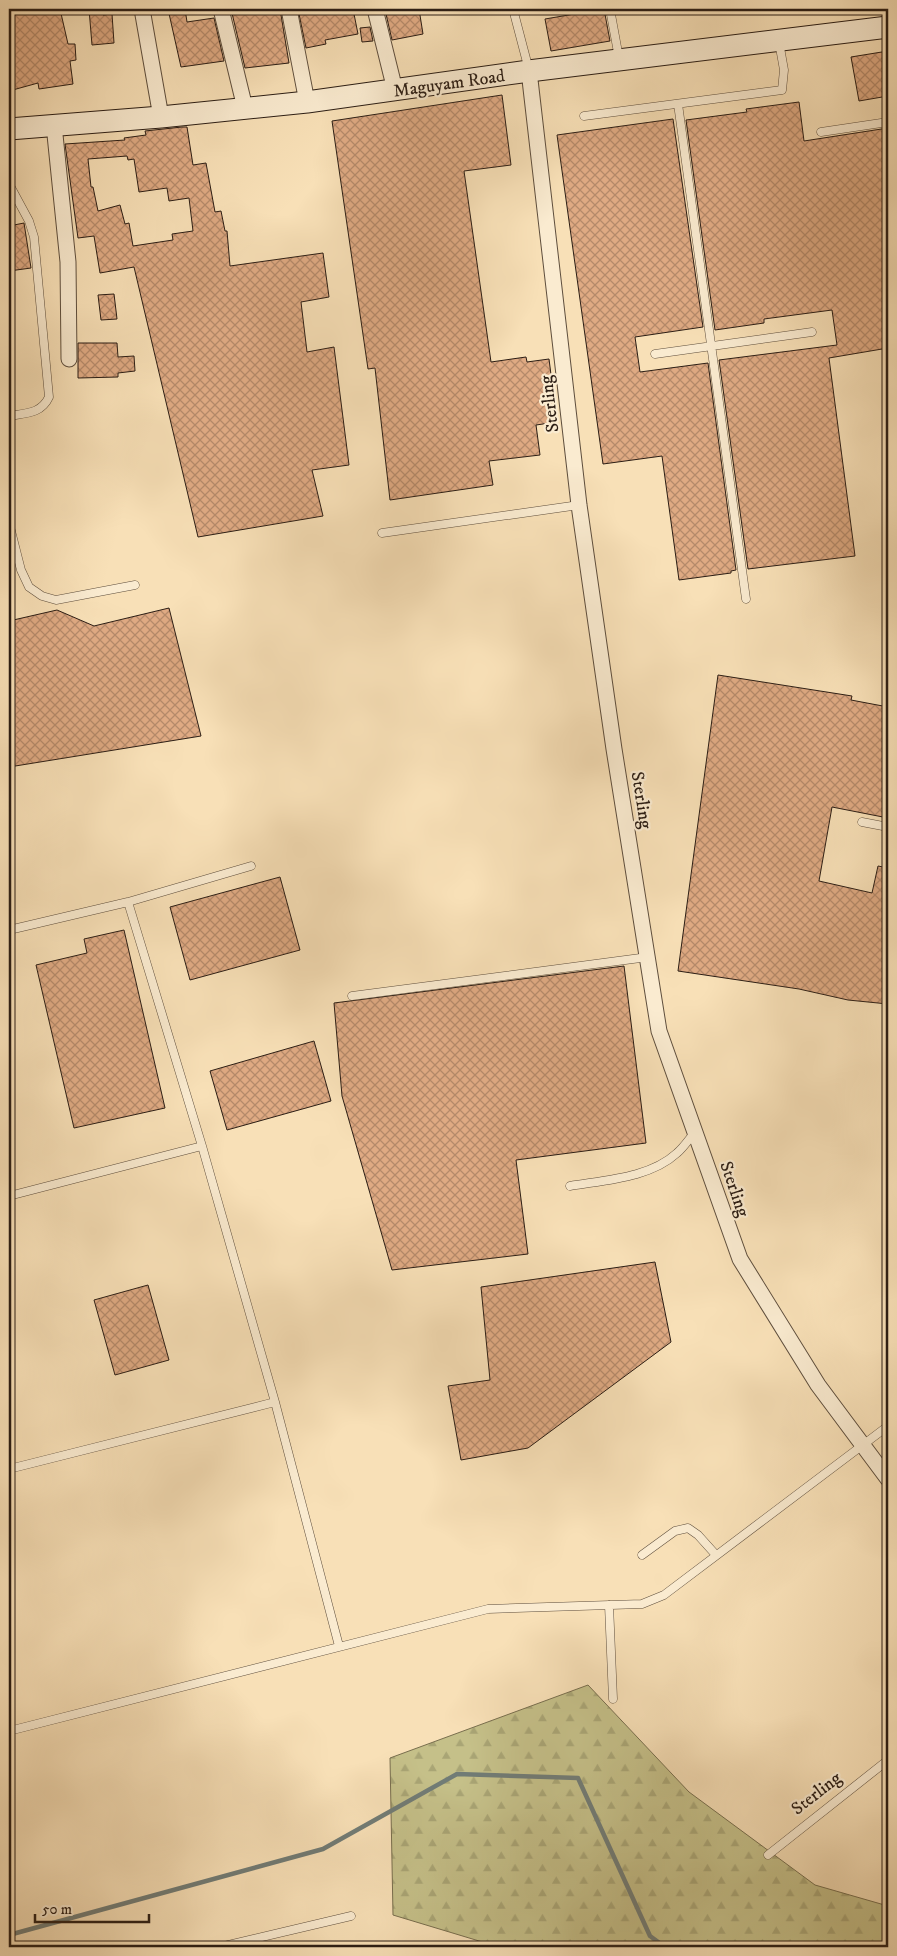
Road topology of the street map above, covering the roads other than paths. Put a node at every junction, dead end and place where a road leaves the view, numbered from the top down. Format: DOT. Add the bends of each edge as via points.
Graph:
graph roads {
  1 [pos="142,9"];
  2 [pos="221,9"];
  3 [pos="289,9"];
  4 [pos="375,9"];
  5 [pos="513,9"];
  6 [pos="610,9"];
  7 [pos="888,27"];
  8 [pos="779,40"];
  9 [pos="619,60"];
  10 [pos="529,71"];
  11 [pos="395,90"];
  12 [pos="307,102"];
  13 [pos="678,104"];
  14 [pos="245,108"];
  15 [pos="584,116"];
  16 [pos="162,117"];
  17 [pos="888,122"];
  18 [pos="54,125"];
  19 [pos="9,129"];
  20 [pos="822,132"];
  21 [pos="9,184"];
  22 [pos="812,332"];
  23 [pos="711,346"];
  24 [pos="655,354"];
  25 [pos="69,359"];
  26 [pos="9,416"];
  27 [pos="579,505"];
  28 [pos="9,523"];
  29 [pos="382,533"];
  30 [pos="134,584"];
  31 [pos="746,599"];
  32 [pos="862,822"];
  33 [pos="888,827"];
  34 [pos="251,866"];
  35 [pos="128,902"];
  36 [pos="9,930"];
  37 [pos="648,957"];
  38 [pos="352,996"];
  39 [pos="695,1132"];
  40 [pos="202,1146"];
  41 [pos="570,1186"];
  42 [pos="9,1196"];
  43 [pos="275,1402"];
  44 [pos="888,1426"];
  45 [pos="863,1446"];
  46 [pos="9,1469"];
  47 [pos="888,1479"];
  48 [pos="642,1555"];
  49 [pos="716,1555"];
  50 [pos="609,1605"];
  51 [pos="339,1646"];
  52 [pos="613,1699"];
  53 [pos="9,1732"];
  54 [pos="888,1760"];
  55 [pos="768,1855"];
  56 [pos="351,1916"];
  57 [pos="220,1947"];
  1 -- 16 [label="street"];
  2 -- 14 [label="street"];
  3 -- 12 [label="street"];
  4 -- 11 [label="street"];
  5 -- 10 [label="lane"];
  6 -- 9 [label="lane"];
  7 -- 8 [label="main road, Maguyam Road"];
  8 -- 9 [label="main road, Maguyam Road"];
  8 -- 13 [label="lane" via="784,70 782,90"];
  9 -- 10 [label="main road, Maguyam Road"];
  10 -- 11 [label="main road, Maguyam Road"];
  10 -- 27 [label="street, Sterling"];
  11 -- 12 [label="main road, Maguyam Road"];
  12 -- 14 [label="main road, Maguyam Road"];
  13 -- 15 [label="lane"];
  13 -- 23 [label="lane"];
  14 -- 16 [label="main road, Maguyam Road"];
  16 -- 18 [label="main road, Maguyam Road"];
  17 -- 20 [label="lane"];
  18 -- 19 [label="main road, Maguyam Road"];
  18 -- 25 [label="street" via="68,262"];
  21 -- 26 [label="lane" via="34,237 49,397 46,405 38,411"];
  22 -- 23 [label="lane"];
  23 -- 24 [label="lane"];
  23 -- 31 [label="lane"];
  27 -- 29 [label="lane"];
  27 -- 37 [label="street, Sterling"];
  28 -- 30 [label="lane" via="21,570 29,587 42,596 56,600"];
  32 -- 33 [label="lane"];
  34 -- 35 [label="lane"];
  35 -- 36 [label="lane"];
  35 -- 40 [label="lane"];
  37 -- 38 [label="lane"];
  37 -- 39 [label="street, Sterling" via="659,1031"];
  39 -- 41 [label="lane" via="677,1153 647,1170 621,1178"];
  39 -- 45 [label="street, Sterling" via="740,1260 818,1385"];
  40 -- 42 [label="lane"];
  40 -- 43 [label="lane"];
  43 -- 46 [label="lane"];
  43 -- 51 [label="lane"];
  44 -- 45 [label="lane"];
  45 -- 47 [label="street, Sterling"];
  45 -- 49 [label="lane"];
  48 -- 49 [label="lane" via="675,1531 688,1528"];
  49 -- 50 [label="lane" via="654,1600 642,1604"];
  50 -- 51 [label="lane" via="488,1609"];
  50 -- 52 [label="lane"];
  51 -- 53 [label="lane"];
  54 -- 55 [label="lane, Sterling"];
  56 -- 57 [label="lane"];
}
